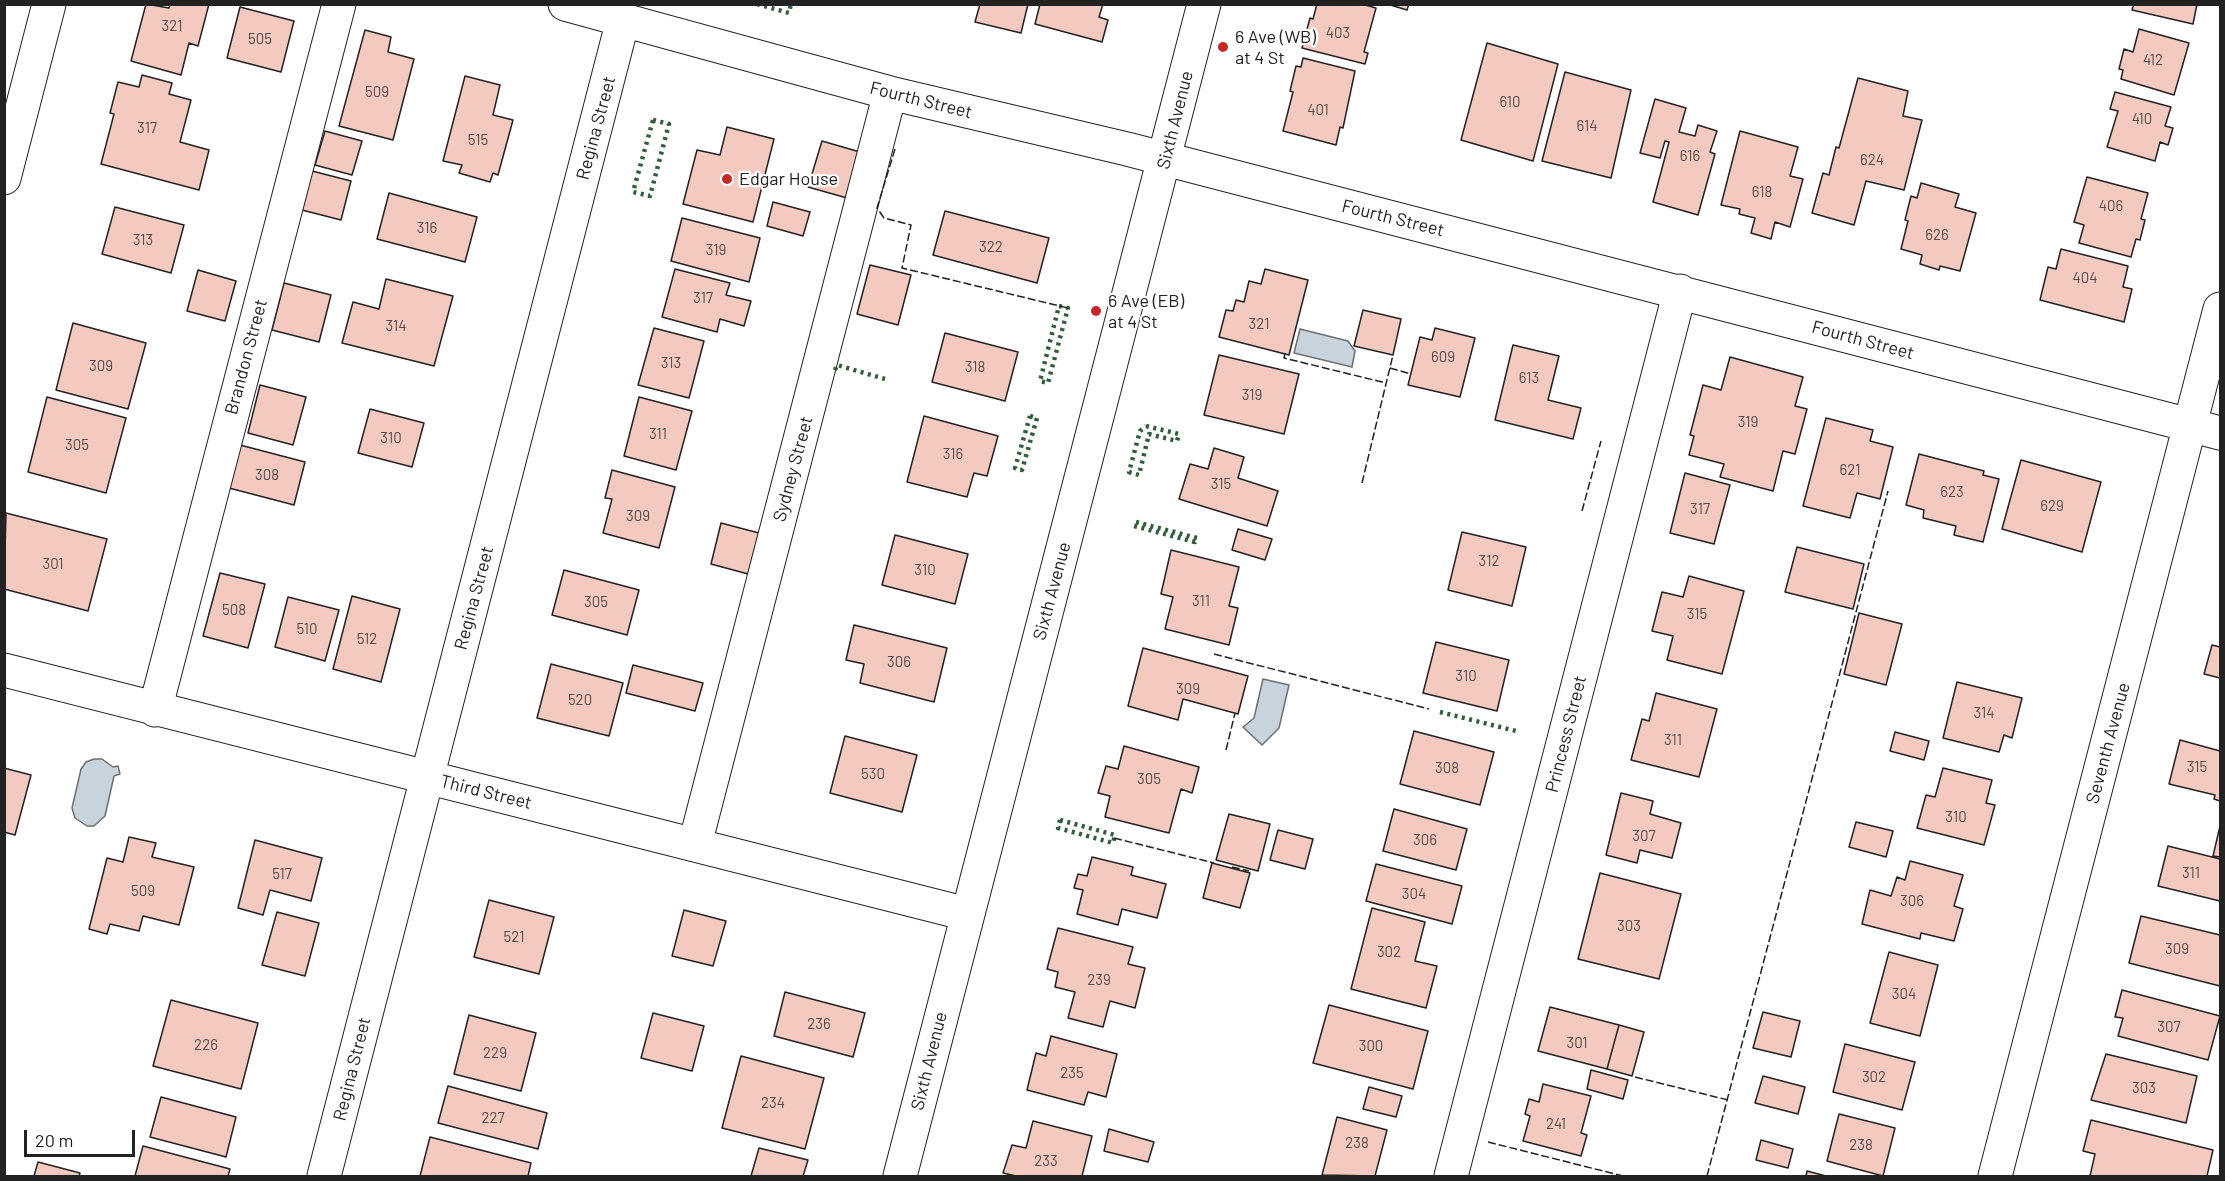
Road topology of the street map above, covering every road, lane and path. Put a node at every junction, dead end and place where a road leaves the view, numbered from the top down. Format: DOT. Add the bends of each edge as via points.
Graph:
graph roads {
  1 [pos="49,4"];
  2 [pos="339,4"];
  3 [pos="565,4"];
  4 [pos="1204,4"];
  5 [pos="623,20"];
  6 [pos="890,93"];
  7 [pos="1165,159"];
  8 [pos="5,171"];
  9 [pos="1680,291"];
  10 [pos="2220,309"];
  11 [pos="2205,429"];
  12 [pos="4,670"];
  13 [pos="154,710"];
  14 [pos="427,776"];
  15 [pos="695,844"];
  16 [pos="967,914"];
  17 [pos="324,1176"];
  18 [pos="900,1176"];
  19 [pos="1451,1176"];
  20 [pos="1995,1176"];
  1 -- 8 [label="street"];
  2 -- 13 [label="street, Brandon Street"];
  3 -- 5 [label="street, Fourth Street"];
  4 -- 7 [label="street, Sixth Avenue"];
  5 -- 6 [label="street, Fourth Street"];
  5 -- 14 [label="street, Regina Street"];
  6 -- 7 [label="street, Fourth Street"];
  6 -- 15 [label="street, Sydney Street"];
  7 -- 9 [label="street, Fourth Street"];
  7 -- 16 [label="street, Sixth Avenue"];
  9 -- 11 [label="street, Fourth Street"];
  9 -- 19 [label="street, Princess Street"];
  10 -- 11 [label="street, Seventh Avenue"];
  11 -- 20 [label="street, Seventh Avenue"];
  12 -- 13 [label="street, Third Street"];
  13 -- 14 [label="street, Third Street"];
  14 -- 15 [label="street, Third Street"];
  14 -- 17 [label="street, Regina Street"];
  15 -- 16 [label="street, Third Street"];
  16 -- 18 [label="street, Sixth Avenue"];
}
